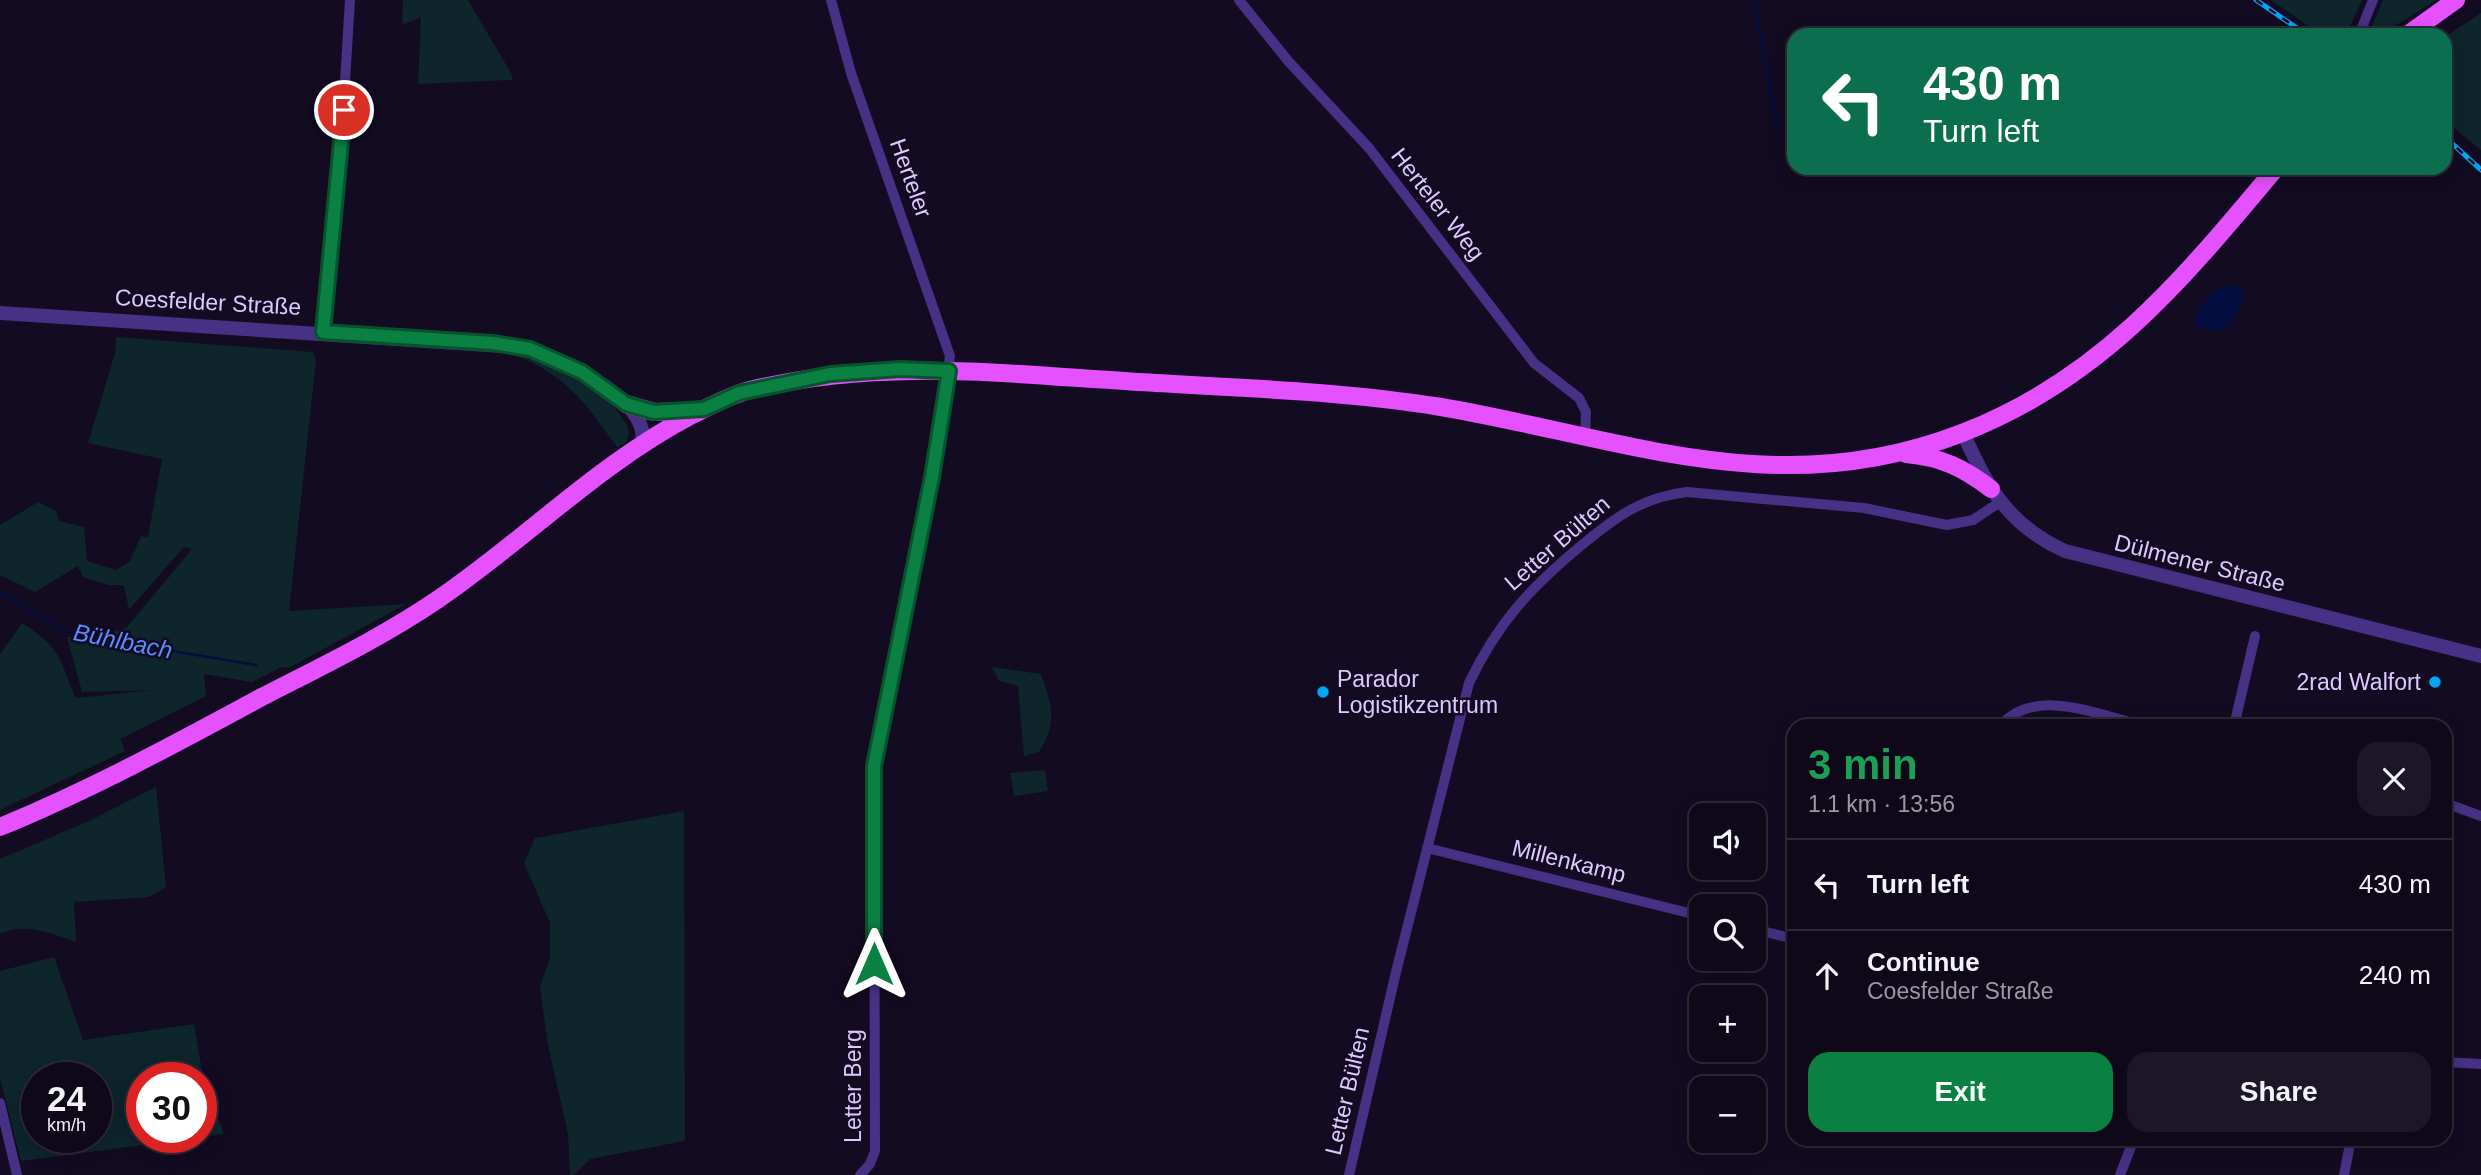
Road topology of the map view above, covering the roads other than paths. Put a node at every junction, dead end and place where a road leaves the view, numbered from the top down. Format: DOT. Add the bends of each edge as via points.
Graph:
graph roads {
  1 [pos="350,0"];
  2 [pos="831,0"];
  3 [pos="1239,0"];
  4 [pos="2373,0"];
  5 [pos="2456,0"];
  6 [pos="2362,28"];
  7 [pos="2417,28"];
  8 [pos="2270,175"];
  9 [pos="0,313"];
  10 [pos="323,332"];
  11 [pos="949,371"];
  12 [pos="618,399"];
  13 [pos="704,409"];
  14 [pos="1963,433"];
  15 [pos="1585,438"];
  16 [pos="642,444"];
  17 [pos="1899,453"];
  18 [pos="1995,496"];
  19 [pos="2255,636"];
  20 [pos="2481,656"];
  21 [pos="2006,719"];
  22 [pos="2109,719"];
  23 [pos="2236,719"];
  24 [pos="2452,806"];
  25 [pos="2481,816"];
  26 [pos="0,827"];
  27 [pos="1427,848"];
  28 [pos="1689,913"];
  29 [pos="1766,932"];
  30 [pos="1787,937"];
  31 [pos="2452,1062"];
  32 [pos="2481,1064"];
  33 [pos="0,1103"];
  34 [pos="2131,1146"];
  35 [pos="2350,1146"];
  36 [pos="17,1175"];
  37 [pos="860,1175"];
  38 [pos="1349,1175"];
  39 [pos="2120,1175"];
  40 [pos="2344,1175"];
  1 -- 10 [label="street" via="340,175"];
  2 -- 11 [label="street, Herteler" via="851,74 946,342"];
  3 -- 15 [label="street, Herteler Weg" via="1369,148 1534,363 1579,398 1586,412"];
  4 -- 6 [label="street"];
  5 -- 7 [label="main road"];
  8 -- 14 [label="main road" via="2185,275 2114,345 2026,404"];
  9 -- 10 [label="street, Coesfelder Straße"];
  10 -- 12 [label="street, Coesfelder Straße" via="517,347 570,366"];
  11 -- 13 [label="main road" via="900,369 820,376 739,393"];
  11 -- 15 [label="main road" via="1356,396 1459,410"];
  11 -- 37 [label="street, Letter Berg" via="874,766 875,1151"];
  12 -- 13 [label="main road" via="654,412"];
  12 -- 16 [label="street, Coesfelder Straße"];
  13 -- 16 [label="main road"];
  14 -- 17 [label="main road"];
  14 -- 18 [label="street, Dülmener Straße"];
  15 -- 17 [label="main road" via="1691,459 1763,466 1823,466"];
  16 -- 26 [label="main road" via="480,569 402,622 133,765"];
  17 -- 18 [label="main road" via="1952,463"];
  18 -- 20 [label="street, Dülmener Straße" via="2034,534 2075,555"];
  18 -- 27 [label="street, Letter Bülten" via="1961,525 1864,508 1687,492 1665,494 1625,510 1530,589 1485,649 1469,684"];
  19 -- 23 [label="street"];
  21 -- 22 [label="street" via="2038,705"];
  24 -- 25 [label="street"];
  27 -- 28 [label="street, Millenkamp"];
  27 -- 38 [label="street, Letter Bülten"];
  29 -- 30 [label="street"];
  31 -- 32 [label="street"];
  33 -- 36 [label="street"];
  34 -- 39 [label="street"];
  35 -- 40 [label="street"];
}
